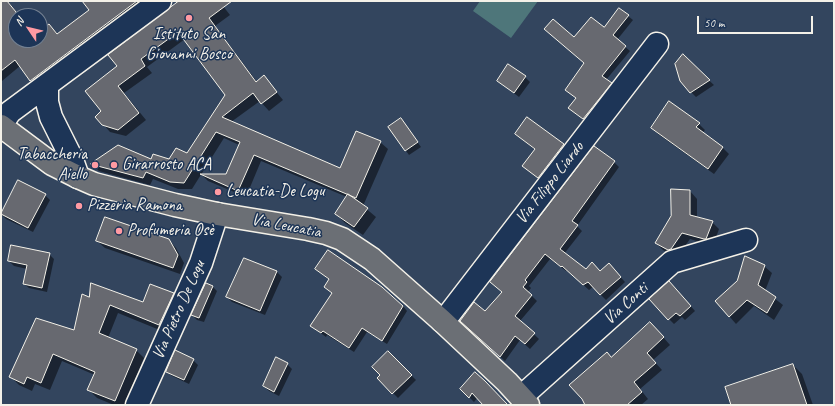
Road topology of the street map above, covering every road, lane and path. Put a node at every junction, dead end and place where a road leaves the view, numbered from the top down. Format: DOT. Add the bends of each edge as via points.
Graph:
graph roads {
  1 [pos="160,1"];
  2 [pos="658,44"];
  3 [pos="47,86"];
  4 [pos="1,126"];
  5 [pos="78,177"];
  6 [pos="217,214"];
  7 [pos="746,240"];
  8 [pos="442,321"];
  9 [pos="525,401"];
  10 [pos="137,405"];
  1 -- 3 [label="street"];
  2 -- 8 [label="street, Via Filippo Liardo"];
  3 -- 4 [label="street" via="10,112"];
  3 -- 5 [label="street" via="51,117"];
  4 -- 5 [label="main road, Via Leucatia" via="52,164"];
  5 -- 6 [label="main road, Via Leucatia" via="94,184"];
  6 -- 8 [label="main road, Via Leucatia" via="308,229 342,239 372,259"];
  6 -- 10 [label="street, Via Pietro De Logu" via="201,263"];
  7 -- 9 [label="street, Via Conti" via="672,262"];
  8 -- 9 [label="main road, Via Leucatia"];
}
